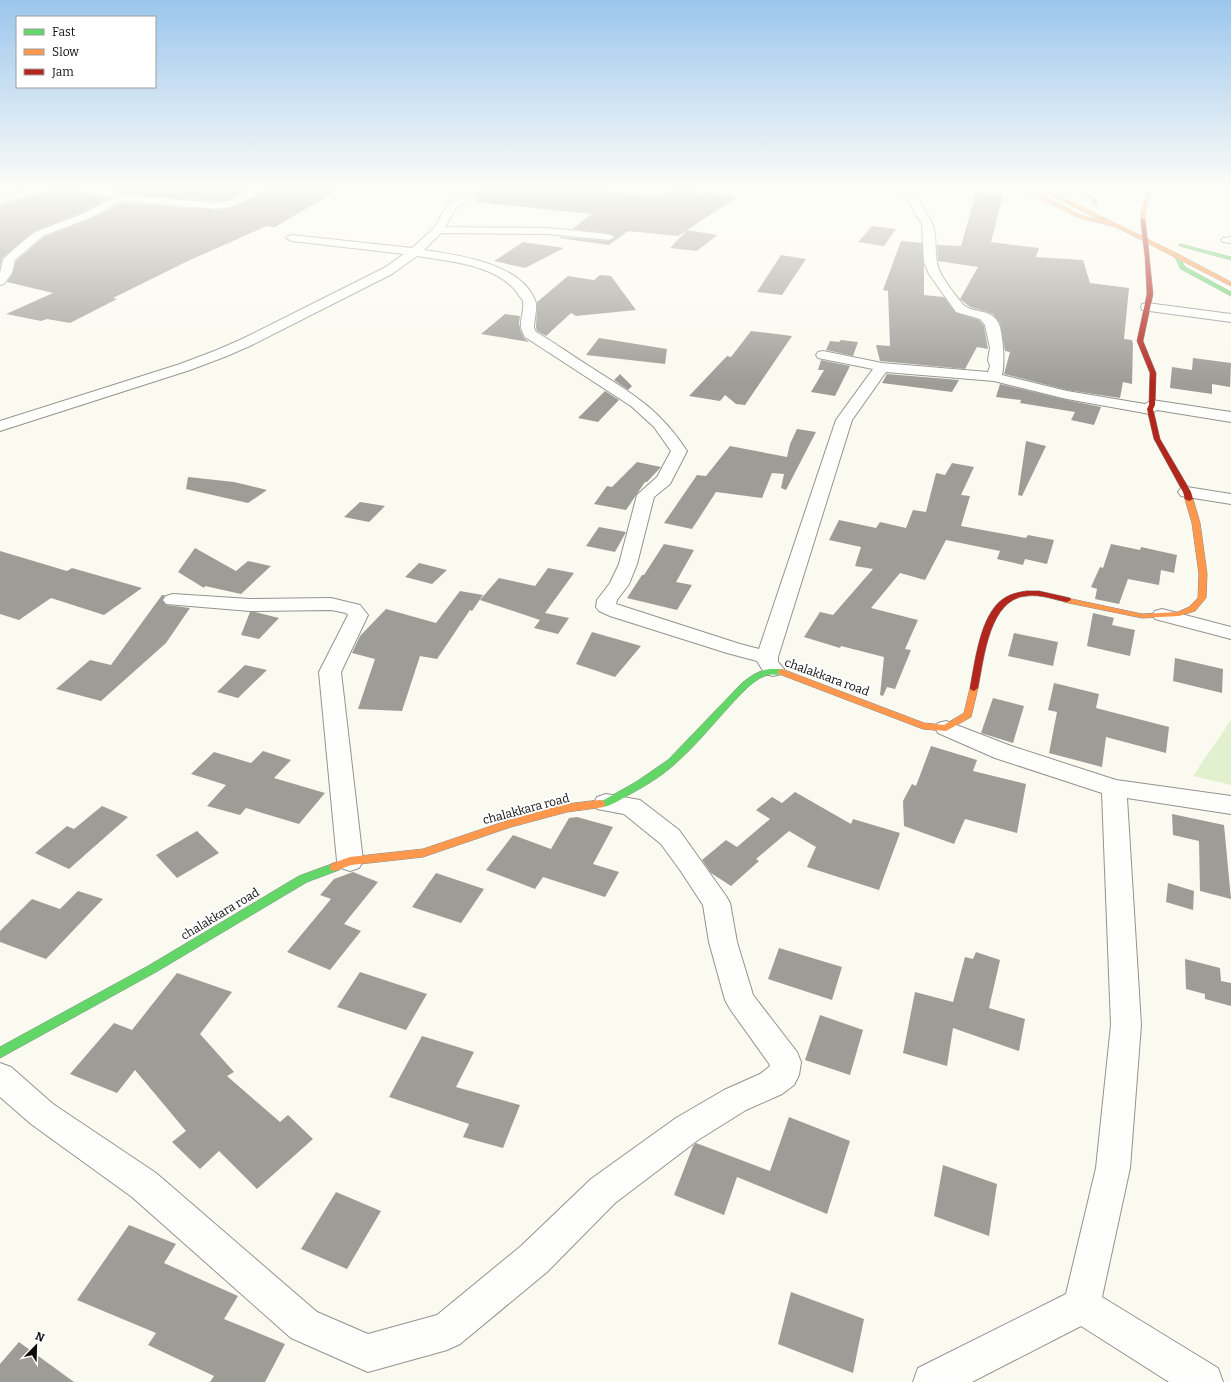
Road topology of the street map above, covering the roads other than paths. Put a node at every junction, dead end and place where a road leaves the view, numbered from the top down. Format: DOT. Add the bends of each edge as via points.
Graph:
graph roads {
  1 [pos="15,253"];
  2 [pos="413,253"];
  3 [pos="425,253"];
  4 [pos="930,253"];
  5 [pos="1146,253"];
  6 [pos="1173,253"];
  7 [pos="1200,253"];
  8 [pos="1212,253"];
  9 [pos="1176,255"];
  10 [pos="1231,259"];
  11 [pos="1231,268"];
  12 [pos="2,275"];
  13 [pos="1231,284"];
  14 [pos="1231,294"];
  15 [pos="1147,308"];
  16 [pos="1231,318"];
  17 [pos="823,355"];
  18 [pos="882,367"];
  19 [pos="994,377"];
  20 [pos="1151,407"];
  21 [pos="1231,417"];
  22 [pos="0,426"];
  23 [pos="1187,492"];
  24 [pos="1231,499"];
  25 [pos="173,600"];
  26 [pos="1162,615"];
  27 [pos="1231,633"];
  28 [pos="771,664"];
  29 [pos="946,728"];
  30 [pos="1114,788"];
  31 [pos="606,803"];
  32 [pos="1231,806"];
  33 [pos="350,861"];
  34 [pos="0,1053"];
  35 [pos="0,1077"];
  36 [pos="1082,1306"];
  37 [pos="932,1382"];
  38 [pos="1204,1382"];
  1 -- 12 [label="street" via="9,259"];
  2 -- 22 [label="street" via="388,271 222,353"];
  3 -- 28 [label="street" via="468,260 518,283 529,301 527,328 530,334 651,414 670,435 679,451 664,480 646,495 628,564 619,584 607,600 606,607 734,648"];
  4 -- 19 [label="street" via="930,262 935,274 962,309 984,316 992,324 997,348"];
  5 -- 15 [label="main road, bridge" via="1150,294"];
  6 -- 9 [label="main road"];
  7 -- 11 [label="main road"];
  8 -- 10 [label="main road"];
  9 -- 13 [label="main road"];
  9 -- 14 [label="main road" via="1182,268"];
  15 -- 16 [label="street"];
  15 -- 20 [label="main road" via="1140,341 1153,373"];
  17 -- 18 [label="street"];
  18 -- 19 [label="street"];
  18 -- 28 [label="street" via="844,420"];
  19 -- 20 [label="street" via="1067,395"];
  20 -- 21 [label="street"];
  20 -- 23 [label="main road" via="1157,439"];
  23 -- 24 [label="street"];
  23 -- 26 [label="main road" via="1196,523 1203,574 1202,598 1192,608 1179,614"];
  25 -- 33 [label="street" via="250,604 331,604 353,610 358,615 330,672"];
  26 -- 27 [label="street"];
  26 -- 29 [label="main road" via="1142,616 1032,593 1016,595 1003,603 989,626 968,715"];
  28 -- 29 [label="main road, chalakkara road" via="782,672 818,687 923,726"];
  28 -- 31 [label="main road, chalakkara road" via="766,672 740,690 672,762 639,785"];
  29 -- 30 [label="street" via="1003,752"];
  30 -- 32 [label="street"];
  30 -- 36 [label="street" via="1126,1025 1114,1168"];
  31 -- 33 [label="main road, chalakkara road" via="567,808 509,824 423,853"];
  31 -- 35 [label="street" via="631,806 670,837 716,903 723,942 740,1000 786,1062 783,1076 735,1100 687,1129 620,1178 603,1191 534,1259 447,1331 368,1353 304,1325 144,1185 42,1114"];
  33 -- 34 [label="main road, chalakkara road" via="303,879 152,969"];
  36 -- 37 [label="street"];
  36 -- 38 [label="street"];
}
